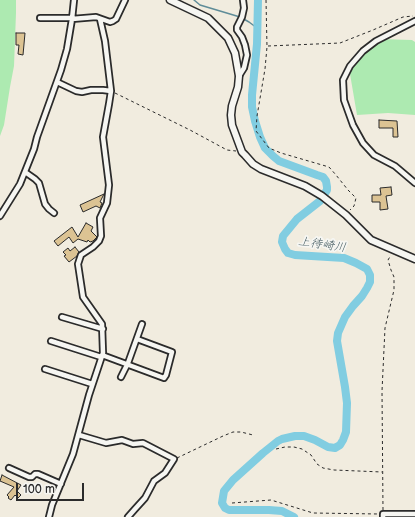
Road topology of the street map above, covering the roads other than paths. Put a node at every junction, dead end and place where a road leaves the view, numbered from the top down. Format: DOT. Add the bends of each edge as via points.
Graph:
graph roads {
  1 [pos="74,0"];
  2 [pos="125,0"];
  3 [pos="170,0"];
  4 [pos="243,0"];
  5 [pos="40,18"];
  6 [pos="72,19"];
  7 [pos="100,19"];
  8 [pos="415,21"];
  9 [pos="239,76"];
  10 [pos="57,82"];
  11 [pos="111,91"];
  12 [pos="25,172"];
  13 [pos="415,183"];
  14 [pos="54,213"];
  15 [pos="0,216"];
  16 [pos="415,259"];
  17 [pos="62,317"];
  18 [pos="142,324"];
  19 [pos="103,329"];
  20 [pos="137,339"];
  21 [pos="51,342"];
  22 [pos="102,356"];
  23 [pos="127,364"];
  24 [pos="45,369"];
  25 [pos="121,377"];
  26 [pos="92,384"];
  27 [pos="79,435"];
  28 [pos="9,468"];
  29 [pos="61,484"];
  30 [pos="415,514"];
  31 [pos="383,515"];
  32 [pos="49,517"];
  33 [pos="128,517"];
  1 -- 6 [label="street"];
  2 -- 7 [label="street" via="116,19 110,22"];
  3 -- 9 [label="street" via="208,18 228,38 235,53"];
  4 -- 9 [label="street" via="244,8 237,30 242,37 247,55"];
  5 -- 6 [label="street"];
  6 -- 7 [label="street"];
  6 -- 10 [label="street" via="67,49"];
  7 -- 11 [label="street"];
  8 -- 13 [label="street" via="376,41 363,51 350,66 343,80 344,100 363,143 374,155 395,166"];
  9 -- 16 [label="street" via="232,106 232,125 242,152 253,164 305,186 335,205 371,240"];
  10 -- 11 [label="street" via="82,92"];
  10 -- 12 [label="street"];
  11 -- 19 [label="street" via="103,136 109,185 107,203 100,218 102,236 93,247 81,255 78,264 83,297"];
  12 -- 14 [label="street" via="35,178 45,204"];
  12 -- 15 [label="street"];
  17 -- 19 [label="street"];
  18 -- 20 [label="street"];
  19 -- 22 [label="street"];
  20 -- 23 [label="street"];
  20 -- 23 [label="street" via="172,352 166,375 164,378"];
  21 -- 22 [label="street"];
  22 -- 23 [label="street"];
  22 -- 26 [label="street"];
  23 -- 25 [label="street"];
  24 -- 26 [label="street"];
  26 -- 27 [label="street"];
  27 -- 29 [label="street"];
  27 -- 33 [label="street" via="106,443 122,440 133,444 143,443 174,459"];
  28 -- 29 [label="street" via="29,477 38,474"];
  29 -- 32 [label="street"];
  30 -- 31 [label="street"];
}
